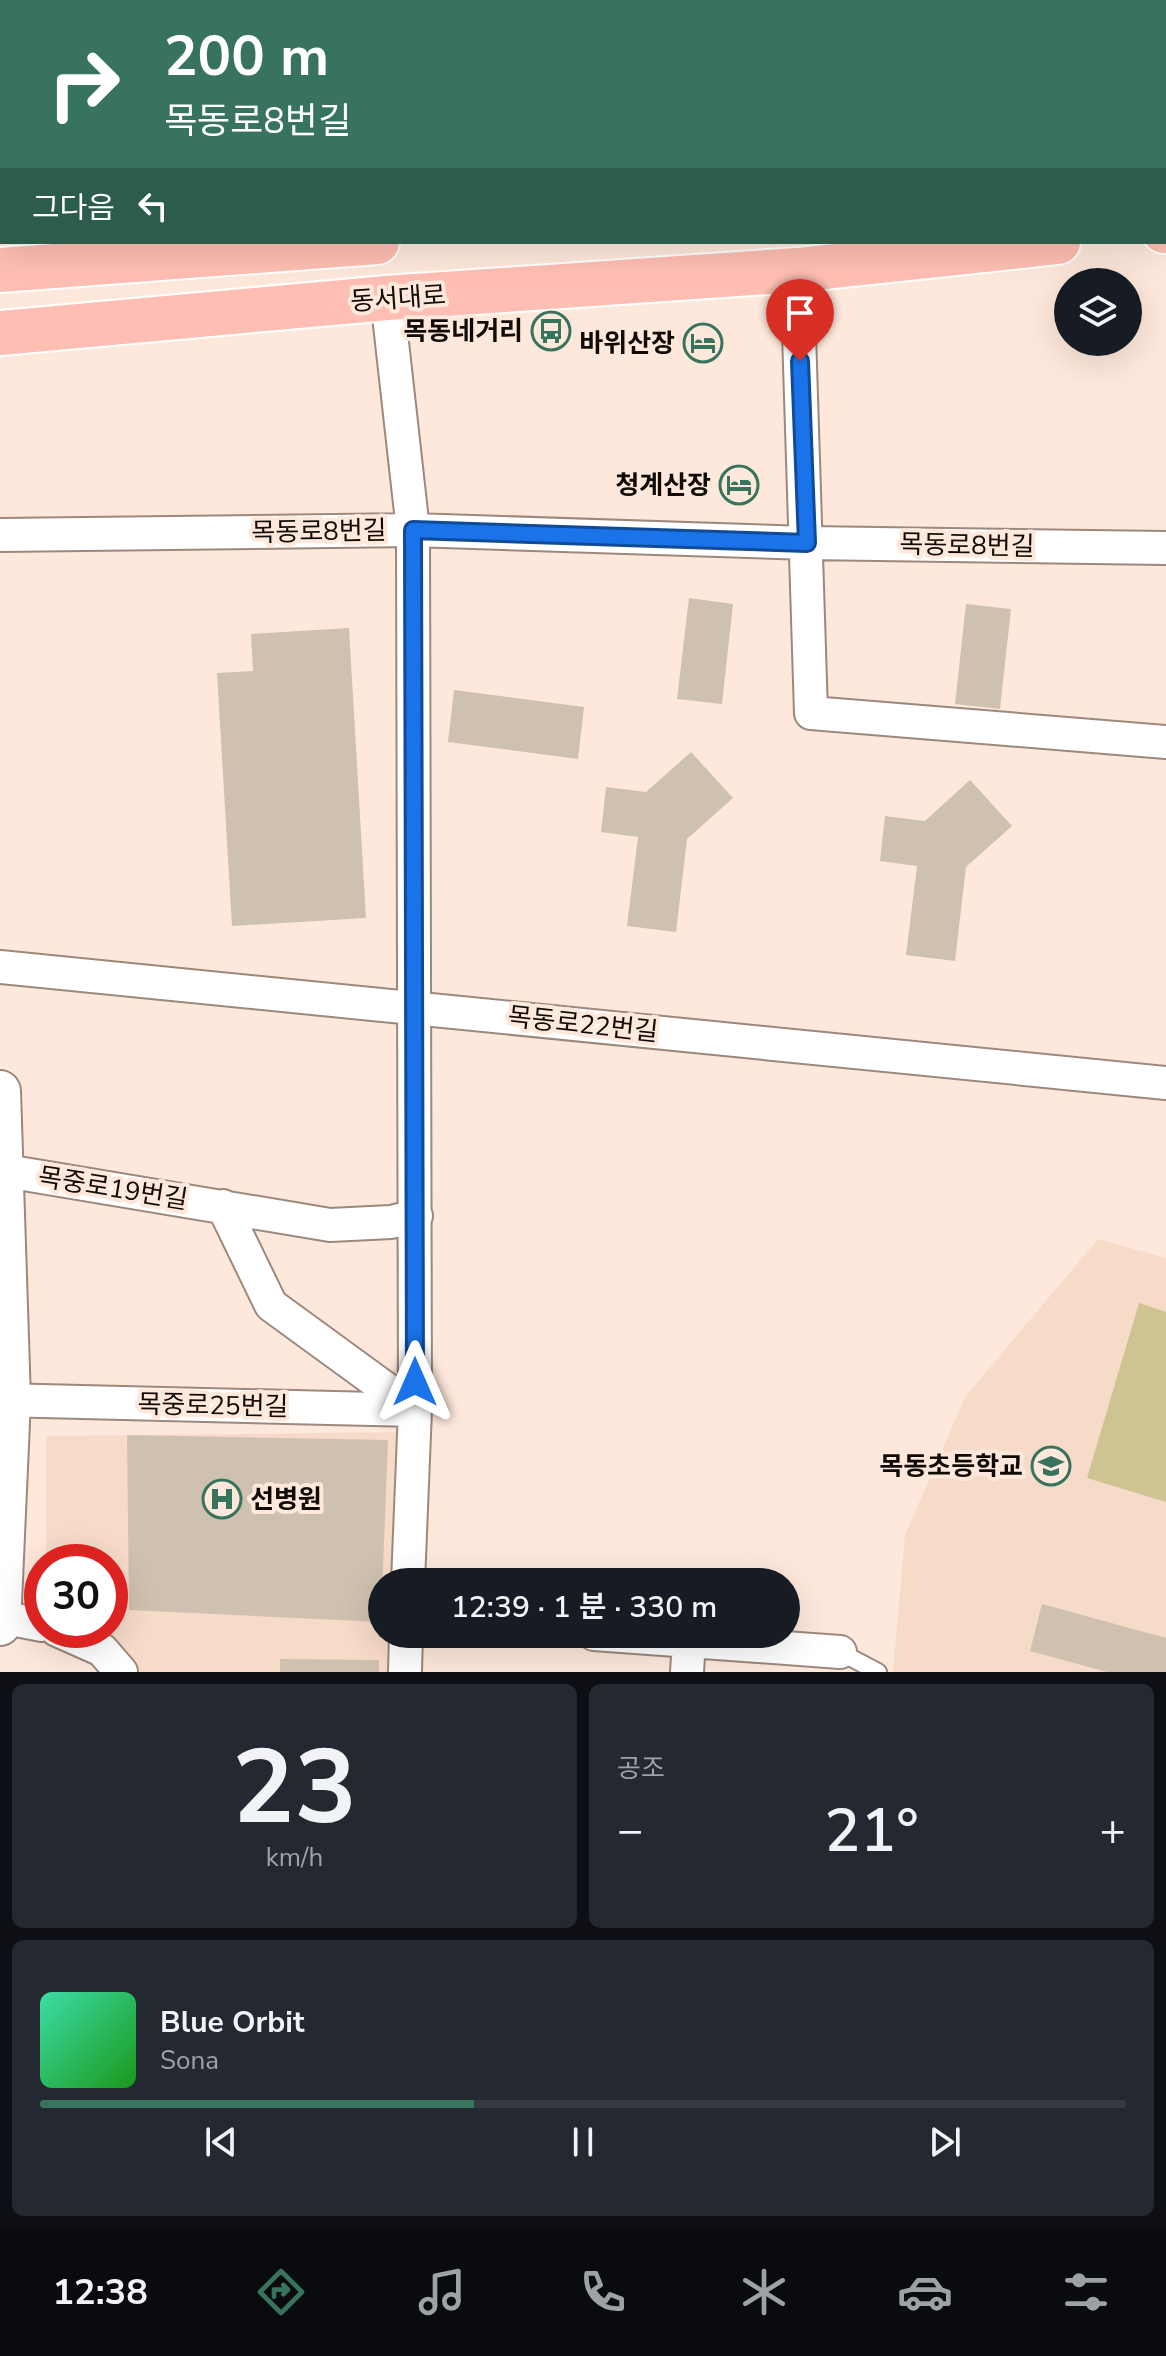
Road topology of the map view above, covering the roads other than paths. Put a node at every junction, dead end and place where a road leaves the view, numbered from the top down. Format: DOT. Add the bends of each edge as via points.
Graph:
graph roads {
  1 [pos="319,244"];
  2 [pos="1039,244"];
  3 [pos="146,250"];
  4 [pos="0,270"];
  5 [pos="797,270"];
  6 [pos="387,298"];
  7 [pos="0,333"];
  8 [pos="413,530"];
  9 [pos="0,535"];
  10 [pos="807,543"];
  11 [pos="1166,548"];
  12 [pos="1166,742"];
  13 [pos="0,967"];
  14 [pos="415,1006"];
  15 [pos="1166,1083"];
  16 [pos="0,1091"];
  17 [pos="1,1170"];
  18 [pos="223,1206"];
  19 [pos="416,1216"];
  20 [pos="5,1400"];
  21 [pos="415,1410"];
  22 [pos="409,1568"];
  23 [pos="0,1617"];
  24 [pos="24,1622"];
  25 [pos="0,1625"];
  26 [pos="98,1648"];
  27 [pos="406,1648"];
  28 [pos="654,1648"];
  29 [pos="840,1652"];
  30 [pos="688,1656"];
  31 [pos="121,1672"];
  32 [pos="405,1672"];
  33 [pos="878,1672"];
  1 -- 3 [label="main road"];
  2 -- 5 [label="main road, 동서대로"];
  3 -- 4 [label="main road"];
  5 -- 6 [label="main road, 동서대로"];
  5 -- 10 [label="street"];
  6 -- 7 [label="main road, 동서대로"];
  6 -- 8 [label="street"];
  8 -- 9 [label="street, 목동로8번길"];
  8 -- 10 [label="street, 목동로8번길"];
  8 -- 14 [label="street"];
  10 -- 11 [label="street, 목동로8번길"];
  10 -- 12 [label="street" via="811,713"];
  13 -- 14 [label="street, 목동로22번길"];
  14 -- 15 [label="street, 목동로22번길"];
  14 -- 19 [label="street"];
  16 -- 17 [label="street"];
  17 -- 18 [label="street, 목중로19번길"];
  17 -- 20 [label="street"];
  18 -- 19 [label="street, 목중로19번길" via="330,1225"];
  18 -- 21 [label="street, 목중로19번길" via="271,1305"];
  19 -- 21 [label="street"];
  20 -- 21 [label="street, 목중로25번길"];
  20 -- 23 [label="street"];
  21 -- 22 [label="street"];
  23 -- 24 [label="street"];
  23 -- 25 [label="street"];
  26 -- 31 [label="street"];
  27 -- 32 [label="street"];
  28 -- 30 [label="street"];
  29 -- 30 [label="street"];
  29 -- 33 [label="lane"];
}
